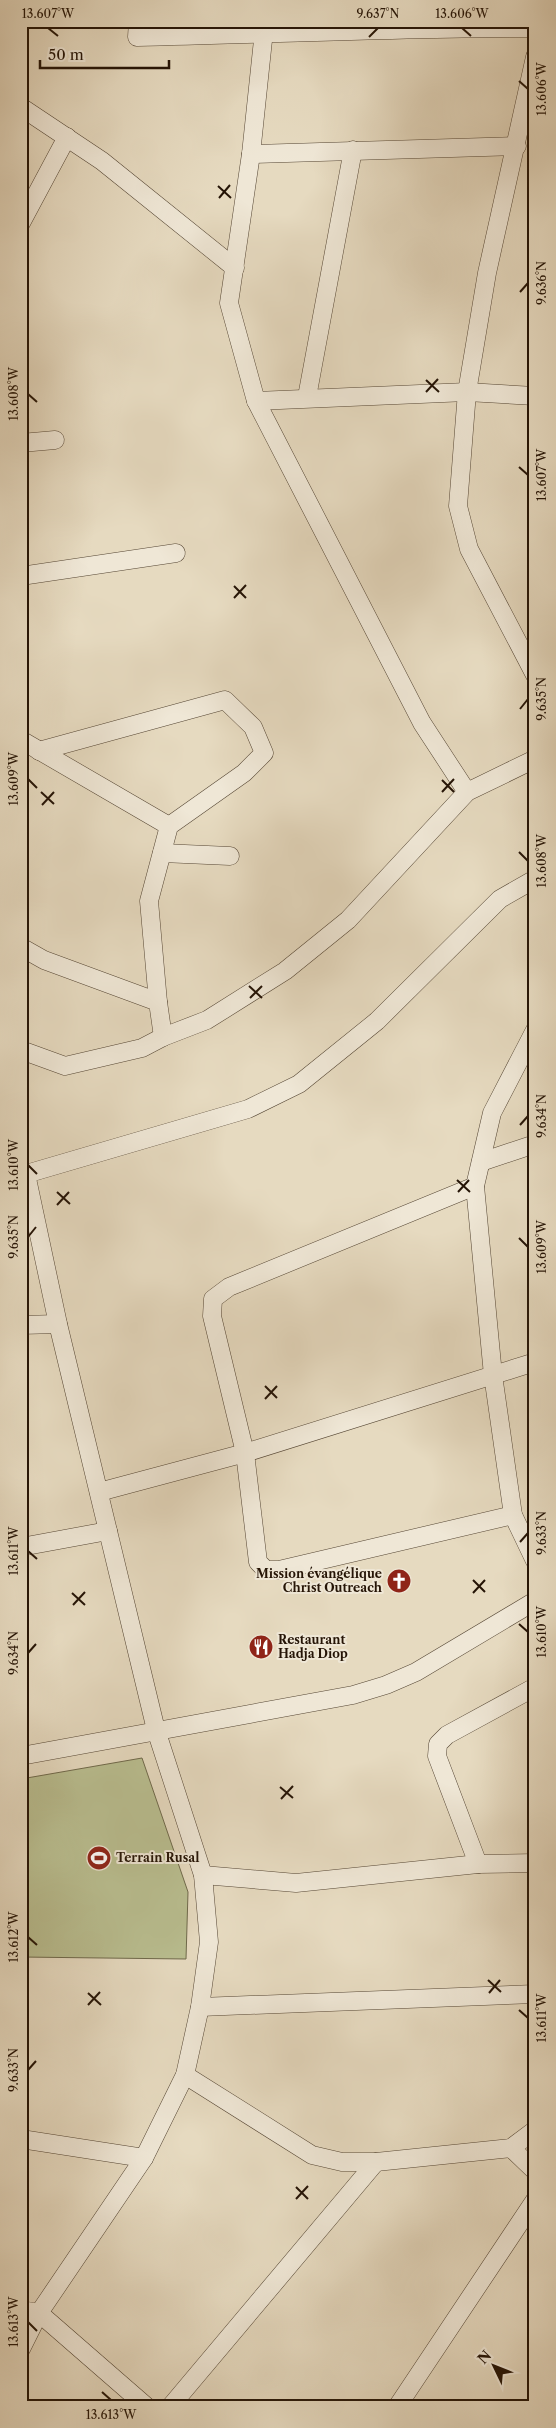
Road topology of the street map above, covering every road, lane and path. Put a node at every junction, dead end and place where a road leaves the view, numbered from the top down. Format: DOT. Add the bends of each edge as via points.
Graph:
graph roads {
  1 [pos="138,21"];
  2 [pos="420,24"];
  3 [pos="264,28"];
  4 [pos="535,28"];
  5 [pos="535,57"];
  6 [pos="21,107"];
  7 [pos="67,137"];
  8 [pos="517,146"];
  9 [pos="353,150"];
  10 [pos="251,154"];
  11 [pos="21,223"];
  12 [pos="235,268"];
  13 [pos="467,392"];
  14 [pos="535,396"];
  15 [pos="307,398"];
  16 [pos="256,401"];
  17 [pos="55,440"];
  18 [pos="21,443"];
  19 [pos="176,553"];
  20 [pos="21,576"];
  21 [pos="535,674"];
  22 [pos="21,740"];
  23 [pos="39,751"];
  24 [pos="535,759"];
  25 [pos="468,792"];
  26 [pos="169,826"];
  27 [pos="162,852"];
  28 [pos="230,856"];
  29 [pos="535,880"];
  30 [pos="21,946"];
  31 [pos="158,1002"];
  32 [pos="535,1030"];
  33 [pos="164,1037"];
  34 [pos="21,1050"];
  35 [pos="535,1144"];
  36 [pos="481,1162"];
  37 [pos="24,1172"];
  38 [pos="475,1186"];
  39 [pos="58,1324"];
  40 [pos="21,1325"];
  41 [pos="535,1362"];
  42 [pos="493,1375"];
  43 [pos="245,1453"];
  44 [pos="99,1492"];
  45 [pos="513,1515"];
  46 [pos="108,1531"];
  47 [pos="21,1547"];
  48 [pos="535,1561"];
  49 [pos="535,1600"];
  50 [pos="535,1687"];
  51 [pos="156,1730"];
  52 [pos="21,1756"];
  53 [pos="535,1863"];
  54 [pos="478,1864"];
  55 [pos="203,1875"];
  56 [pos="535,1994"];
  57 [pos="200,2007"];
  58 [pos="184,2075"];
  59 [pos="535,2130"];
  60 [pos="21,2139"];
  61 [pos="511,2148"];
  62 [pos="144,2158"];
  63 [pos="376,2162"];
  64 [pos="535,2171"];
  65 [pos="535,2200"];
  66 [pos="21,2310"];
  67 [pos="39,2313"];
  68 [pos="21,2349"];
  69 [pos="147,2407"];
  70 [pos="170,2407"];
  71 [pos="397,2407"];
  1 -- 3 [label="street" via="137,37"];
  2 -- 3 [label="street"];
  2 -- 4 [label="street"];
  3 -- 10 [label="street"];
  5 -- 8 [label="street"];
  6 -- 7 [label="street"];
  7 -- 11 [label="street"];
  7 -- 12 [label="street" via="102,161"];
  8 -- 9 [label="street"];
  8 -- 13 [label="street" via="487,274"];
  9 -- 10 [label="street"];
  9 -- 15 [label="street"];
  10 -- 12 [label="street"];
  12 -- 16 [label="street" via="230,303"];
  13 -- 14 [label="street"];
  13 -- 15 [label="street"];
  13 -- 21 [label="street" via="458,506 469,549"];
  15 -- 16 [label="street"];
  16 -- 25 [label="street" via="422,723"];
  17 -- 18 [label="street"];
  19 -- 20 [label="street"];
  22 -- 23 [label="street"];
  23 -- 26 [label="street"];
  23 -- 26 [label="street" via="225,700 253,727 264,753 244,773"];
  24 -- 25 [label="street"];
  25 -- 33 [label="street" via="348,920 285,971 206,1020"];
  26 -- 27 [label="street"];
  27 -- 28 [label="street"];
  27 -- 31 [label="street" via="149,901"];
  29 -- 37 [label="street" via="500,899 377,1021 299,1084 248,1110"];
  30 -- 31 [label="street" via="44,960"];
  31 -- 33 [label="street"];
  32 -- 36 [label="street" via="492,1112"];
  33 -- 34 [label="street" via="142,1048 65,1066"];
  35 -- 36 [label="street"];
  36 -- 38 [label="street"];
  37 -- 39 [label="street"];
  38 -- 42 [label="street"];
  38 -- 43 [label="street" via="229,1287 213,1299 212,1316"];
  39 -- 40 [label="street"];
  39 -- 44 [label="street"];
  41 -- 42 [label="street"];
  42 -- 43 [label="street"];
  42 -- 45 [label="street"];
  43 -- 44 [label="street"];
  43 -- 45 [label="street" via="258,1562 266,1570 278,1570"];
  44 -- 46 [label="street"];
  45 -- 48 [label="street"];
  46 -- 47 [label="street"];
  46 -- 51 [label="street"];
  49 -- 51 [label="street" via="416,1672 386,1685 352,1695"];
  50 -- 54 [label="street" via="448,1735 438,1744 437,1756"];
  51 -- 52 [label="street"];
  51 -- 55 [label="street"];
  53 -- 54 [label="street"];
  54 -- 55 [label="street" via="296,1882"];
  55 -- 57 [label="street" via="209,1942"];
  56 -- 57 [label="street"];
  57 -- 58 [label="street"];
  58 -- 62 [label="street"];
  58 -- 63 [label="street" via="312,2155 342,2162"];
  59 -- 61 [label="street"];
  60 -- 62 [label="street"];
  61 -- 63 [label="street"];
  61 -- 64 [label="street"];
  62 -- 67 [label="street"];
  63 -- 70 [label="street"];
  65 -- 71 [label="street"];
  66 -- 67 [label="street"];
  67 -- 68 [label="street"];
  67 -- 69 [label="street"];
}
